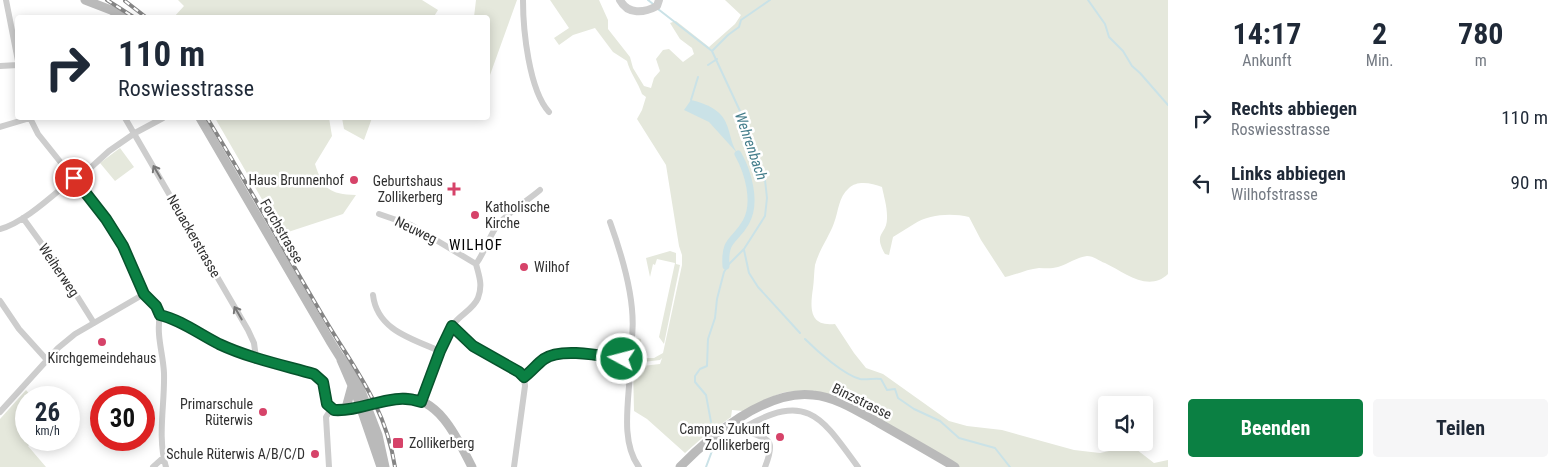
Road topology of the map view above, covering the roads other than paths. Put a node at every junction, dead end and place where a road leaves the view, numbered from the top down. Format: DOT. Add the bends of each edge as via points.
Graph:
graph roads {
  1 [pos="6,0"];
  2 [pos="85,0"];
  3 [pos="522,0"];
  4 [pos="620,0"];
  5 [pos="656,5"];
  6 [pos="119,15"];
  7 [pos="15,46"];
  8 [pos="15,65"];
  9 [pos="0,66"];
  10 [pos="549,112"];
  11 [pos="23,120"];
  12 [pos="31,120"];
  13 [pos="126,120"];
  14 [pos="159,120"];
  15 [pos="201,120"];
  16 [pos="0,127"];
  17 [pos="135,133"];
  18 [pos="75,180"];
  19 [pos="540,190"];
  20 [pos="379,214"];
  21 [pos="23,218"];
  22 [pos="610,222"];
  23 [pos="0,229"];
  24 [pos="476,264"];
  25 [pos="144,294"];
  26 [pos="373,295"];
  27 [pos="0,301"];
  28 [pos="160,315"];
  29 [pos="94,323"];
  30 [pos="452,326"];
  31 [pos="440,351"];
  32 [pos="340,357"];
  33 [pos="256,358"];
  34 [pos="47,360"];
  35 [pos="626,361"];
  36 [pos="524,377"];
  37 [pos="352,386"];
  38 [pos="421,402"];
  39 [pos="363,406"];
  40 [pos="331,408"];
  41 [pos="346,408"];
  42 [pos="1,409"];
  43 [pos="738,422"];
  44 [pos="163,458"];
  45 [pos="153,467"];
  46 [pos="166,467"];
  47 [pos="328,467"];
  48 [pos="381,467"];
  49 [pos="385,467"];
  50 [pos="472,467"];
  51 [pos="514,467"];
  52 [pos="639,467"];
  53 [pos="680,467"];
  54 [pos="765,467"];
  55 [pos="858,467"];
  56 [pos="955,467"];
  1 -- 7 [label="street"];
  2 -- 6 [label="main road"];
  3 -- 10 [label="street" via="530,66 538,93"];
  4 -- 5 [label="street" via="631,10 642,11"];
  8 -- 9 [label="street"];
  11 -- 16 [label="street"];
  12 -- 18 [label="street" via="38,134"];
  13 -- 17 [label="street, Neuackerstrasse"];
  14 -- 17 [label="street"];
  15 -- 32 [label="main road, Forchstrasse"];
  17 -- 18 [label="street"];
  33 -- 17 [label="street, Neuackerstrasse, one-way" via="248,330"];
  18 -- 21 [label="street"];
  18 -- 25 [label="street" via="123,246"];
  19 -- 24 [label="street" via="497,226"];
  20 -- 24 [label="street, Neuweg" via="411,225"];
  21 -- 23 [label="street"];
  21 -- 29 [label="street, Weiherweg"];
  22 -- 35 [label="street" via="624,262 630,295 631,350"];
  24 -- 30 [label="street" via="481,278 478,298"];
  25 -- 28 [label="street"];
  25 -- 29 [label="street"];
  26 -- 31 [label="street" via="382,319 391,328"];
  27 -- 34 [label="street" via="19,329"];
  28 -- 33 [label="street"];
  28 -- 44 [label="street" via="158,335 164,371"];
  29 -- 34 [label="street"];
  30 -- 31 [label="street"];
  30 -- 36 [label="street" via="473,346"];
  31 -- 38 [label="street"];
  32 -- 37 [label="main road, Forchstrasse"];
  32 -- 39 [label="main road, Forchstrasse" via="349,366"];
  33 -- 40 [label="street" via="320,377 324,399"];
  34 -- 42 [label="street"];
  35 -- 36 [label="street" via="559,354 544,358"];
  35 -- 52 [label="street" via="630,371 629,438"];
  36 -- 51 [label="street"];
  37 -- 39 [label="main road, Forchstrasse"];
  37 -- 41 [label="main road"];
  38 -- 39 [label="main road" via="405,397"];
  38 -- 50 [label="main road" via="438,412 447,423"];
  39 -- 41 [label="street"];
  39 -- 48 [label="main road, Forchstrasse"];
  39 -- 49 [label="main road, Forchstrasse" via="378,435"];
  40 -- 41 [label="street"];
  40 -- 47 [label="street" via="326,417"];
  43 -- 53 [label="main road, Binzstrasse" via="703,445"];
  43 -- 54 [label="street" via="769,443 770,455"];
  43 -- 55 [label="street" via="745,427 778,412 810,413 829,428"];
  43 -- 56 [label="main road, Binzstrasse" via="781,398 801,394 822,396 846,405"];
  44 -- 45 [label="street"];
  44 -- 46 [label="street"];
}
